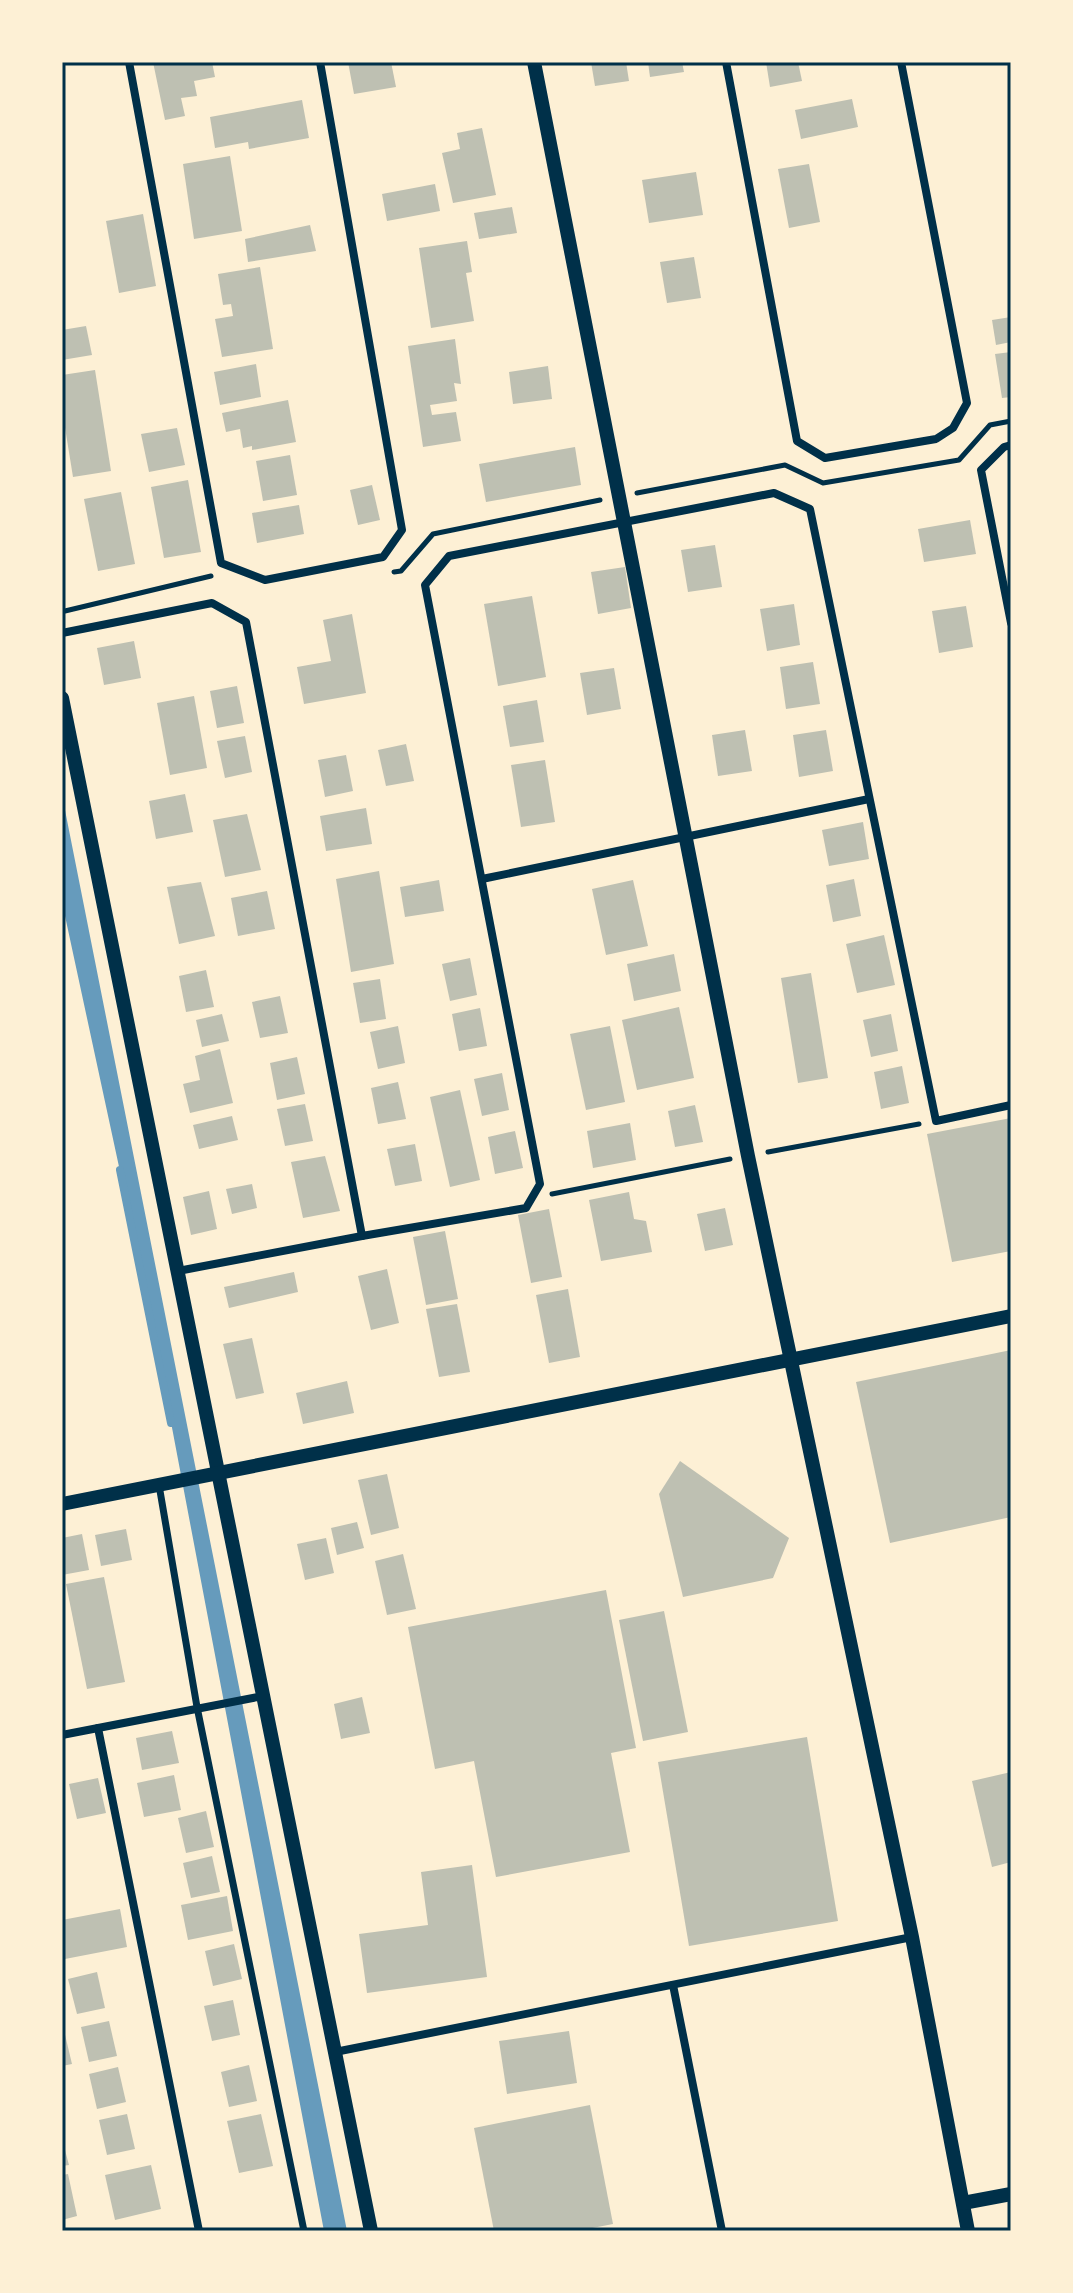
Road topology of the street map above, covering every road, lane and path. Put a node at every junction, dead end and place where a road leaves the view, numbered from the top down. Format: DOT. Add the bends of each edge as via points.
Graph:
graph roads {
  1 [pos="129,62"];
  2 [pos="320,62"];
  3 [pos="534,62"];
  4 [pos="726,62"];
  5 [pos="901,62"];
  6 [pos="1011,445"];
  7 [pos="623,522"];
  8 [pos="1011,623"];
  9 [pos="62,633"];
  10 [pos="62,698"];
  11 [pos="869,799"];
  12 [pos="688,837"];
  13 [pos="482,879"];
  14 [pos="1011,1105"];
  15 [pos="362,1236"];
  16 [pos="178,1271"];
  17 [pos="1011,1316"];
  18 [pos="791,1360"];
  19 [pos="219,1472"];
  20 [pos="159,1485"];
  21 [pos="62,1504"];
  22 [pos="256,1697"];
  23 [pos="197,1707"];
  24 [pos="98,1728"];
  25 [pos="62,1735"];
  26 [pos="912,1937"];
  27 [pos="673,1985"];
  28 [pos="335,2052"];
  29 [pos="1011,2194"];
  30 [pos="963,2203"];
  31 [pos="199,2231"];
  32 [pos="304,2231"];
  33 [pos="371,2231"];
  34 [pos="722,2231"];
  35 [pos="968,2231"];
  1 -- 2 [label="street" via="221,563 265,580 383,557 402,530"];
  3 -- 7 [label="street"];
  4 -- 5 [label="street" via="797,441 825,458 936,439 953,428 967,403"];
  6 -- 8 [label="street" via="981,470"];
  7 -- 11 [label="street" via="774,493 810,509"];
  7 -- 12 [label="street"];
  7 -- 13 [label="street" via="449,556 425,585"];
  9 -- 15 [label="street" via="212,603 246,622"];
  10 -- 16 [label="street"];
  11 -- 12 [label="street"];
  11 -- 14 [label="street" via="936,1121"];
  12 -- 13 [label="street"];
  12 -- 18 [label="street"];
  13 -- 15 [label="street" via="540,1184 526,1208"];
  15 -- 16 [label="street"];
  16 -- 19 [label="street"];
  17 -- 18 [label="street"];
  18 -- 19 [label="street"];
  18 -- 26 [label="street"];
  19 -- 20 [label="street"];
  19 -- 22 [label="street"];
  20 -- 21 [label="street"];
  20 -- 23 [label="street"];
  22 -- 23 [label="street"];
  22 -- 28 [label="street"];
  23 -- 24 [label="street"];
  23 -- 32 [label="street"];
  24 -- 25 [label="street"];
  24 -- 31 [label="street"];
  26 -- 27 [label="street"];
  26 -- 30 [label="street"];
  27 -- 28 [label="street"];
  27 -- 34 [label="street"];
  28 -- 33 [label="street"];
  29 -- 30 [label="street"];
  30 -- 35 [label="street"];
}
